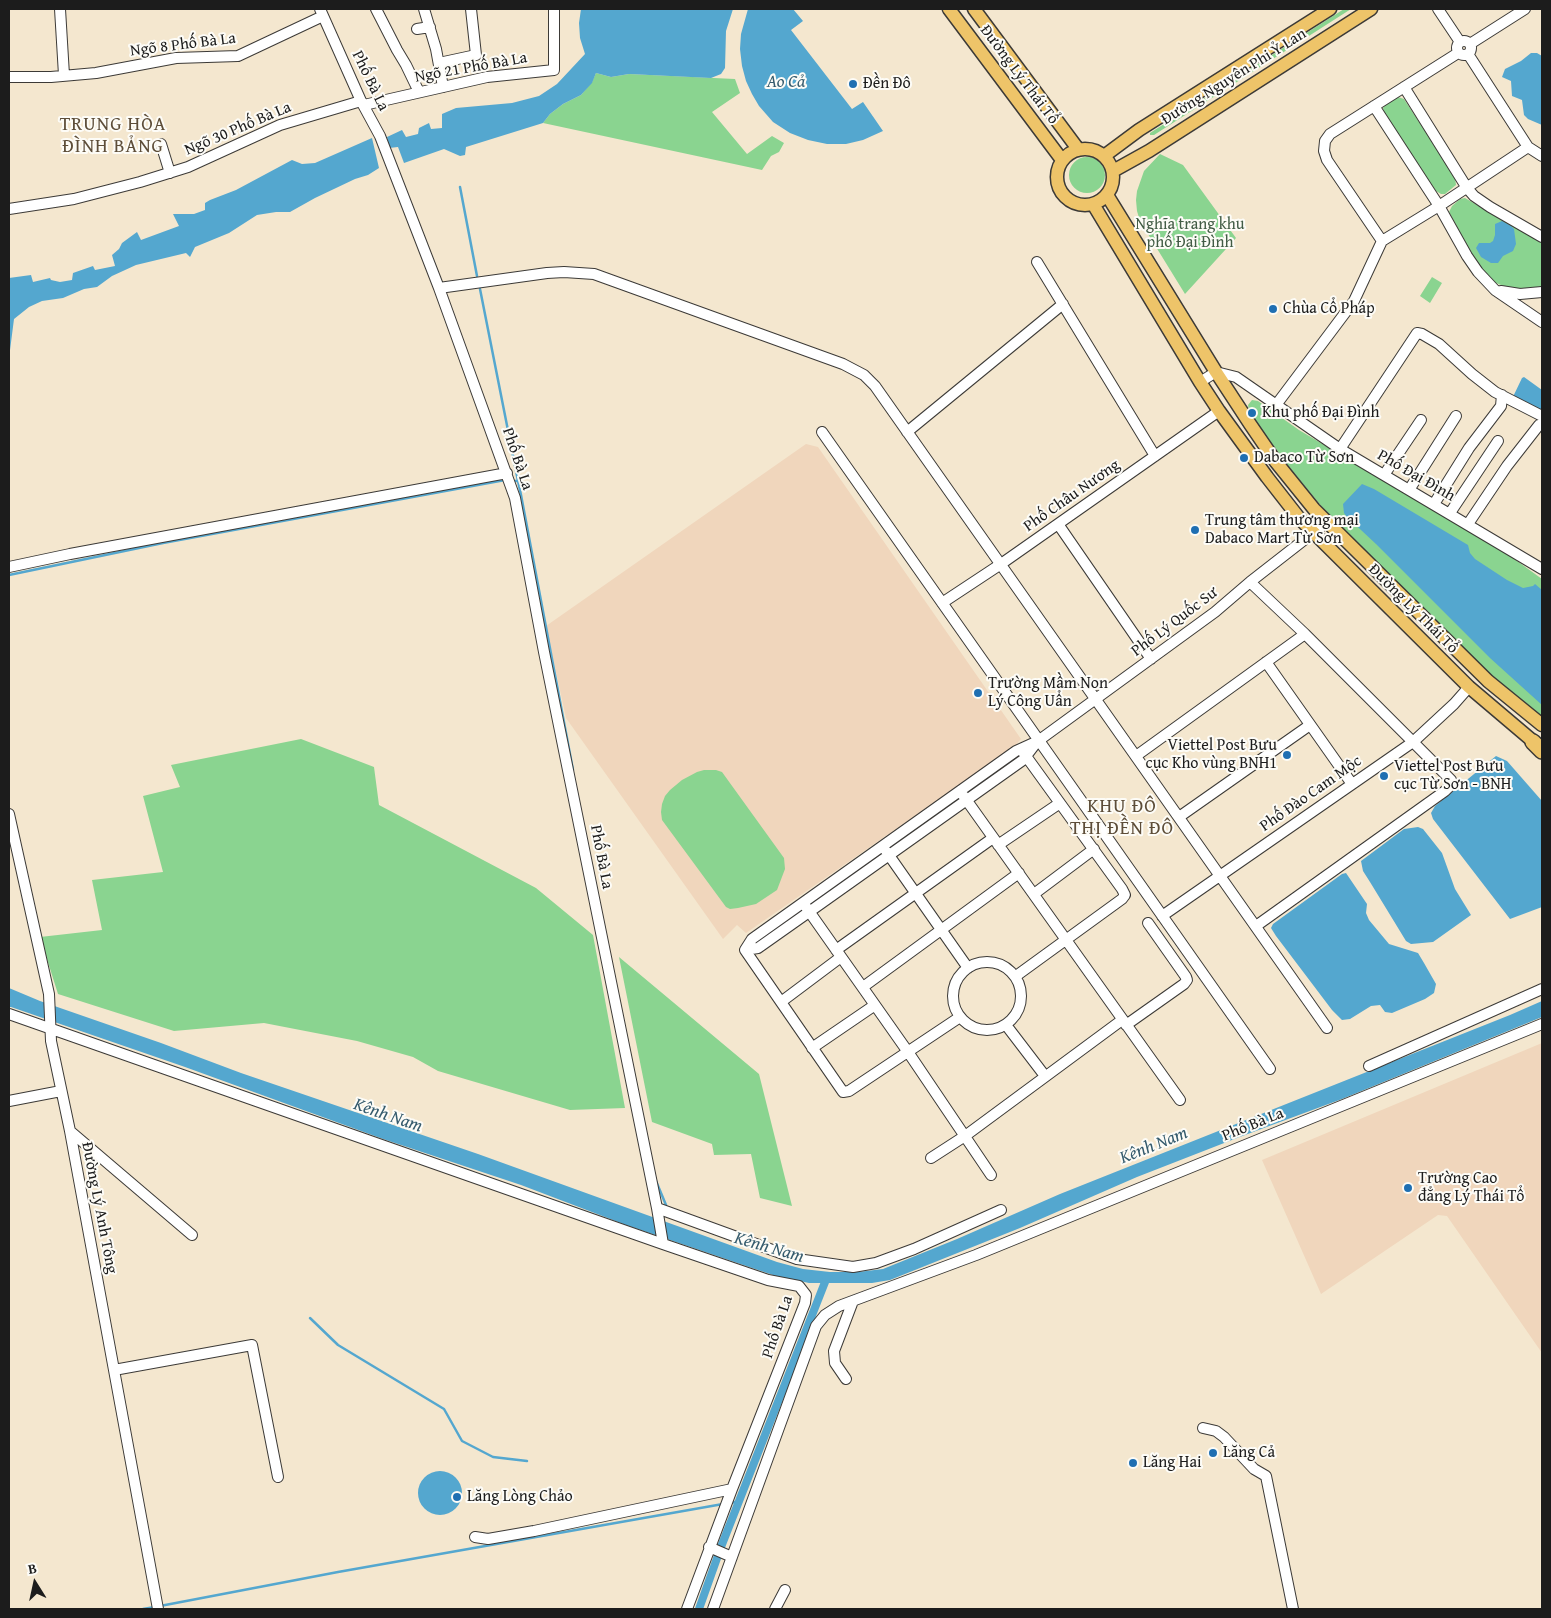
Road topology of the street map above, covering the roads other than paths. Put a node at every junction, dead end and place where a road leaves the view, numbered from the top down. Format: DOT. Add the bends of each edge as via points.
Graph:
graph roads {
  1 [pos="60,9"];
  2 [pos="376,9"];
  3 [pos="424,9"];
  4 [pos="471,9"];
  5 [pos="554,9"];
  6 [pos="949,9"];
  7 [pos="974,9"];
  8 [pos="1330,9"];
  9 [pos="1371,9"];
  10 [pos="1438,9"];
  11 [pos="1525,9"];
  12 [pos="321,12"];
  13 [pos="430,27"];
  14 [pos="417,29"];
  15 [pos="1464,48"];
  16 [pos="439,63"];
  17 [pos="64,75"];
  18 [pos="9,77"];
  19 [pos="443,87"];
  20 [pos="1404,87"];
  21 [pos="419,92"];
  22 [pos="362,103"];
  23 [pos="1374,106"];
  24 [pos="161,144"];
  25 [pos="1528,147"];
  26 [pos="1078,149"];
  27 [pos="1104,156"];
  28 [pos="1542,156"];
  29 [pos="1062,160"];
  30 [pos="1112,171"];
  31 [pos="170,173"];
  32 [pos="1467,188"];
  33 [pos="1107,195"];
  34 [pos="1093,204"];
  35 [pos="1439,206"];
  36 [pos="9,208"];
  37 [pos="1542,238"];
  38 [pos="1382,241"];
  39 [pos="1037,262"];
  40 [pos="439,288"];
  41 [pos="1495,290"];
  42 [pos="1537,293"];
  43 [pos="1063,304"];
  44 [pos="1539,320"];
  45 [pos="1216,372"];
  46 [pos="1200,382"];
  47 [pos="1502,395"];
  48 [pos="1276,405"];
  49 [pos="1219,411"];
  50 [pos="1456,416"];
  51 [pos="1421,420"];
  52 [pos="1540,420"];
  53 [pos="822,432"];
  54 [pos="907,432"];
  55 [pos="1498,441"];
  56 [pos="1340,449"];
  57 [pos="1155,456"];
  58 [pos="507,473"];
  59 [pos="1384,475"];
  60 [pos="1409,490"];
  61 [pos="1434,504"];
  62 [pos="1450,513"];
  63 [pos="1327,522"];
  64 [pos="1058,524"];
  65 [pos="1468,524"];
  66 [pos="1313,533"];
  67 [pos="1001,564"];
  68 [pos="9,567"];
  69 [pos="1542,569"];
  70 [pos="1250,582"];
  71 [pos="942,603"];
  72 [pos="1305,634"];
  73 [pos="1151,659"];
  74 [pos="1266,662"];
  75 [pos="1470,688"];
  76 [pos="1096,699"];
  77 [pos="1310,725"];
  78 [pos="1542,725"];
  79 [pos="1038,741"];
  80 [pos="1413,742"];
  81 [pos="1539,747"];
  82 [pos="1024,752"];
  83 [pos="1136,756"];
  84 [pos="1352,784"];
  85 [pos="960,791"];
  86 [pos="966,801"];
  87 [pos="1060,803"];
  88 [pos="9,814"];
  89 [pos="1179,817"];
  90 [pos="996,841"];
  91 [pos="882,846"];
  92 [pos="1094,849"];
  93 [pos="889,855"];
  94 [pos="1019,873"];
  95 [pos="1220,876"];
  96 [pos="915,893"];
  97 [pos="1034,894"];
  98 [pos="803,903"];
  99 [pos="809,912"];
  100 [pos="1162,916"];
  101 [pos="1148,923"];
  102 [pos="1256,926"];
  103 [pos="941,930"];
  104 [pos="1067,939"];
  105 [pos="745,950"];
  106 [pos="839,954"];
  107 [pos="968,968"];
  108 [pos="1016,976"];
  109 [pos="863,988"];
  110 [pos="1542,989"];
  111 [pos="781,1002"];
  112 [pos="875,1005"];
  113 [pos="9,1014"];
  114 [pos="960,1017"];
  115 [pos="1124,1022"];
  116 [pos="1542,1024"];
  117 [pos="1006,1025"];
  118 [pos="50,1027"];
  119 [pos="1327,1028"];
  120 [pos="812,1048"];
  121 [pos="908,1052"];
  122 [pos="1368,1066"];
  123 [pos="1270,1069"];
  124 [pos="1045,1076"];
  125 [pos="62,1091"];
  126 [pos="1180,1100"];
  127 [pos="9,1101"];
  128 [pos="70,1131"];
  129 [pos="965,1136"];
  130 [pos="931,1158"];
  131 [pos="991,1175"];
  132 [pos="657,1208"];
  133 [pos="1001,1210"];
  134 [pos="192,1236"];
  135 [pos="663,1244"];
  136 [pos="853,1301"];
  137 [pos="114,1370"];
  138 [pos="846,1379"];
  139 [pos="1203,1428"];
  140 [pos="278,1477"];
  141 [pos="730,1493"];
  142 [pos="475,1537"];
  143 [pos="710,1548"];
  144 [pos="732,1557"];
  145 [pos="785,1590"];
  146 [pos="157,1605"];
  147 [pos="687,1609"];
  148 [pos="713,1609"];
  149 [pos="775,1609"];
  150 [pos="1293,1609"];
  1 -- 17 [label="street"];
  2 -- 21 [label="street"];
  3 -- 13 [label="street"];
  4 -- 16 [label="street" via="476,55"];
  5 -- 19 [label="street, Ngõ 21 Phố Bà La" via="554,70 487,77"];
  6 -- 29 [label="main road, Đường Lý Thái Tổ"];
  7 -- 26 [label="main road, Đường Lý Thái Tổ"];
  8 -- 27 [label="main road, Đường Nguyên Phi Ỷ Lan" via="1139,130"];
  9 -- 30 [label="main road, Đường Nguyên Phi Ỷ Lan"];
  10 -- 15 [label="street"];
  11 -- 15 [label="street"];
  12 -- 17 [label="street, Ngõ 8 Phố Bà La" via="238,56 176,58"];
  12 -- 22 [label="street, Phố Bà La"];
  13 -- 14 [label="street"];
  13 -- 16 [label="street"];
  15 -- 20 [label="street"];
  15 -- 25 [label="street"];
  16 -- 19 [label="street"];
  17 -- 18 [label="street, Ngõ 8 Phố Bà La"];
  19 -- 21 [label="street, Ngõ 21 Phố Bà La"];
  20 -- 23 [label="street"];
  20 -- 32 [label="street"];
  21 -- 22 [label="street, Ngõ 21 Phố Bà La"];
  22 -- 31 [label="street, Ngõ 30 Phố Bà La" via="280,125"];
  22 -- 40 [label="street, Phố Bà La" via="380,136"];
  23 -- 35 [label="street"];
  23 -- 38 [label="street" via="1330,134 1324,151"];
  24 -- 31 [label="street"];
  25 -- 28 [label="street"];
  25 -- 32 [label="street"];
  26 -- 27 [label="main road" via="1090,149"];
  26 -- 29 [label="main road"];
  27 -- 30 [label="main road"];
  29 -- 34 [label="main road" via="1056,176 1062,193 1075,204"];
  30 -- 33 [label="main road" via="1113,182"];
  31 -- 36 [label="street, Ngõ 30 Phố Bà La" via="74,199"];
  32 -- 35 [label="street"];
  32 -- 37 [label="street" via="1484,203"];
  33 -- 34 [label="main road"];
  33 -- 45 [label="main road, Đường Lý Thái Tổ"];
  34 -- 46 [label="main road, Đường Lý Thái Tổ"];
  35 -- 38 [label="street"];
  35 -- 41 [label="street" via="1467,256"];
  38 -- 48 [label="street" via="1354,300"];
  39 -- 43 [label="street"];
  40 -- 54 [label="street" via="564,272 608,278 844,364 870,381"];
  40 -- 58 [label="street, Phố Bà La"];
  41 -- 42 [label="street"];
  41 -- 44 [label="street"];
  42 -- 44 [label="street" via="1530,300"];
  43 -- 54 [label="street"];
  43 -- 57 [label="street"];
  45 -- 46 [label="street"];
  45 -- 48 [label="street, Phố Đại Đình" via="1236,377"];
  45 -- 63 [label="main road, Đường Lý Thái Tổ" via="1276,462"];
  46 -- 49 [label="main road, Đường Lý Thái Tổ"];
  47 -- 52 [label="street"];
  47 -- 56 [label="street" via="1472,374 1440,344 1416,333"];
  47 -- 61 [label="street" via="1501,406"];
  48 -- 56 [label="street, Phố Đại Đình"];
  49 -- 57 [label="street, Phố Châu Nương"];
  49 -- 66 [label="main road, Đường Lý Thái Tổ"];
  50 -- 60 [label="street"];
  51 -- 59 [label="street"];
  52 -- 65 [label="street"];
  53 -- 71 [label="street"];
  54 -- 67 [label="street"];
  55 -- 62 [label="street"];
  56 -- 59 [label="street, Phố Đại Đình"];
  57 -- 64 [label="street, Phố Châu Nương"];
  58 -- 68 [label="street"];
  58 -- 132 [label="street, Phố Bà La" via="515,498"];
  59 -- 60 [label="street, Phố Đại Đình"];
  60 -- 61 [label="street, Phố Đại Đình"];
  61 -- 62 [label="street, Phố Đại Đình"];
  62 -- 65 [label="street, Phố Đại Đình"];
  63 -- 66 [label="street, Phố Lý Quốc Sư"];
  63 -- 78 [label="main road, Đường Lý Thái Tổ" via="1483,676"];
  64 -- 67 [label="street, Phố Châu Nương"];
  64 -- 73 [label="street"];
  65 -- 69 [label="street, Phố Đại Đình"];
  66 -- 70 [label="street, Phố Lý Quốc Sư"];
  66 -- 75 [label="main road, Đường Lý Thái Tổ"];
  67 -- 71 [label="street, Phố Châu Nương"];
  67 -- 76 [label="street"];
  70 -- 72 [label="street"];
  70 -- 73 [label="street, Phố Lý Quốc Sư"];
  71 -- 79 [label="street"];
  72 -- 74 [label="street"];
  72 -- 80 [label="street"];
  73 -- 76 [label="street, Phố Lý Quốc Sư"];
  74 -- 77 [label="street"];
  74 -- 83 [label="street"];
  75 -- 80 [label="street, Phố Đào Cam Mộc"];
  75 -- 81 [label="main road, Đường Lý Thái Tổ"];
  76 -- 79 [label="street, Phố Lý Quốc Sư"];
  76 -- 83 [label="street"];
  77 -- 84 [label="street"];
  77 -- 89 [label="street"];
  79 -- 82 [label="street, Phố Lý Quốc Sư"];
  79 -- 100 [label="street"];
  80 -- 84 [label="street, Phố Đào Cam Mộc"];
  80 -- 102 [label="street" via="1452,784"];
  82 -- 85 [label="street"];
  82 -- 86 [label="street" via="1023,760"];
  82 -- 87 [label="street"];
  83 -- 89 [label="street"];
  84 -- 95 [label="street, Phố Đào Cam Mộc"];
  85 -- 86 [label="street"];
  85 -- 91 [label="street"];
  86 -- 90 [label="street"];
  86 -- 93 [label="street"];
  87 -- 90 [label="street"];
  87 -- 92 [label="street"];
  88 -- 118 [label="street, Đường Lý Anh Tông" via="49,994"];
  89 -- 95 [label="street"];
  90 -- 94 [label="street"];
  90 -- 96 [label="street"];
  91 -- 93 [label="street"];
  91 -- 98 [label="street"];
  92 -- 97 [label="street"];
  92 -- 104 [label="street" via="1125,895"];
  93 -- 96 [label="street"];
  93 -- 99 [label="street"];
  94 -- 97 [label="street"];
  94 -- 103 [label="street"];
  95 -- 100 [label="street, Phố Đào Cam Mộc"];
  95 -- 102 [label="street"];
  96 -- 103 [label="street"];
  96 -- 106 [label="street"];
  97 -- 104 [label="street"];
  98 -- 99 [label="street"];
  98 -- 105 [label="street" via="752,939"];
  99 -- 105 [label="street" via="758,948"];
  99 -- 106 [label="street"];
  100 -- 123 [label="street"];
  101 -- 115 [label="street" via="1187,980"];
  102 -- 119 [label="street"];
  103 -- 107 [label="street"];
  103 -- 109 [label="street"];
  104 -- 108 [label="street"];
  104 -- 115 [label="street"];
  105 -- 111 [label="street"];
  106 -- 109 [label="street"];
  106 -- 111 [label="street"];
  107 -- 108 [label="street" via="981,962 991,962 1001,964"];
  107 -- 114 [label="street" via="957,978 952,997"];
  108 -- 117 [label="street" via="1022,995 1021,1005"];
  109 -- 112 [label="street"];
  110 -- 122 [label="street"];
  111 -- 120 [label="street"];
  112 -- 120 [label="street"];
  112 -- 121 [label="street"];
  113 -- 118 [label="street"];
  114 -- 117 [label="street" via="973,1028 983,1030"];
  114 -- 121 [label="street"];
  115 -- 124 [label="street"];
  115 -- 126 [label="street"];
  116 -- 136 [label="street, Phố Bà La" via="976,1255"];
  117 -- 124 [label="street"];
  118 -- 125 [label="street, Đường Lý Anh Tông"];
  118 -- 135 [label="street"];
  120 -- 121 [label="street" via="843,1092 849,1092"];
  121 -- 129 [label="street"];
  124 -- 129 [label="street"];
  125 -- 127 [label="street"];
  125 -- 128 [label="street, Đường Lý Anh Tông"];
  128 -- 134 [label="street"];
  128 -- 137 [label="street, Đường Lý Anh Tông"];
  129 -- 130 [label="street"];
  129 -- 131 [label="street"];
  132 -- 133 [label="street" via="797,1259 853,1267 876,1263 914,1249"];
  132 -- 135 [label="street, Phố Bà La"];
  135 -- 141 [label="street, Phố Bà La" via="768,1280 799,1286 806,1295"];
  136 -- 138 [label="street" via="834,1351 835,1363"];
  136 -- 144 [label="street, Phố Bà La" via="825,1315 816,1326"];
  137 -- 140 [label="street" via="252,1345"];
  137 -- 146 [label="street, Đường Lý Anh Tông"];
  139 -- 150 [label="street" via="1224,1437 1254,1469 1266,1476"];
  141 -- 142 [label="street" via="488,1540"];
  141 -- 143 [label="street, Phố Bà La"];
  143 -- 144 [label="street"];
  143 -- 147 [label="street, Phố Bà La"];
  144 -- 148 [label="street"];
  145 -- 149 [label="street"];
}
